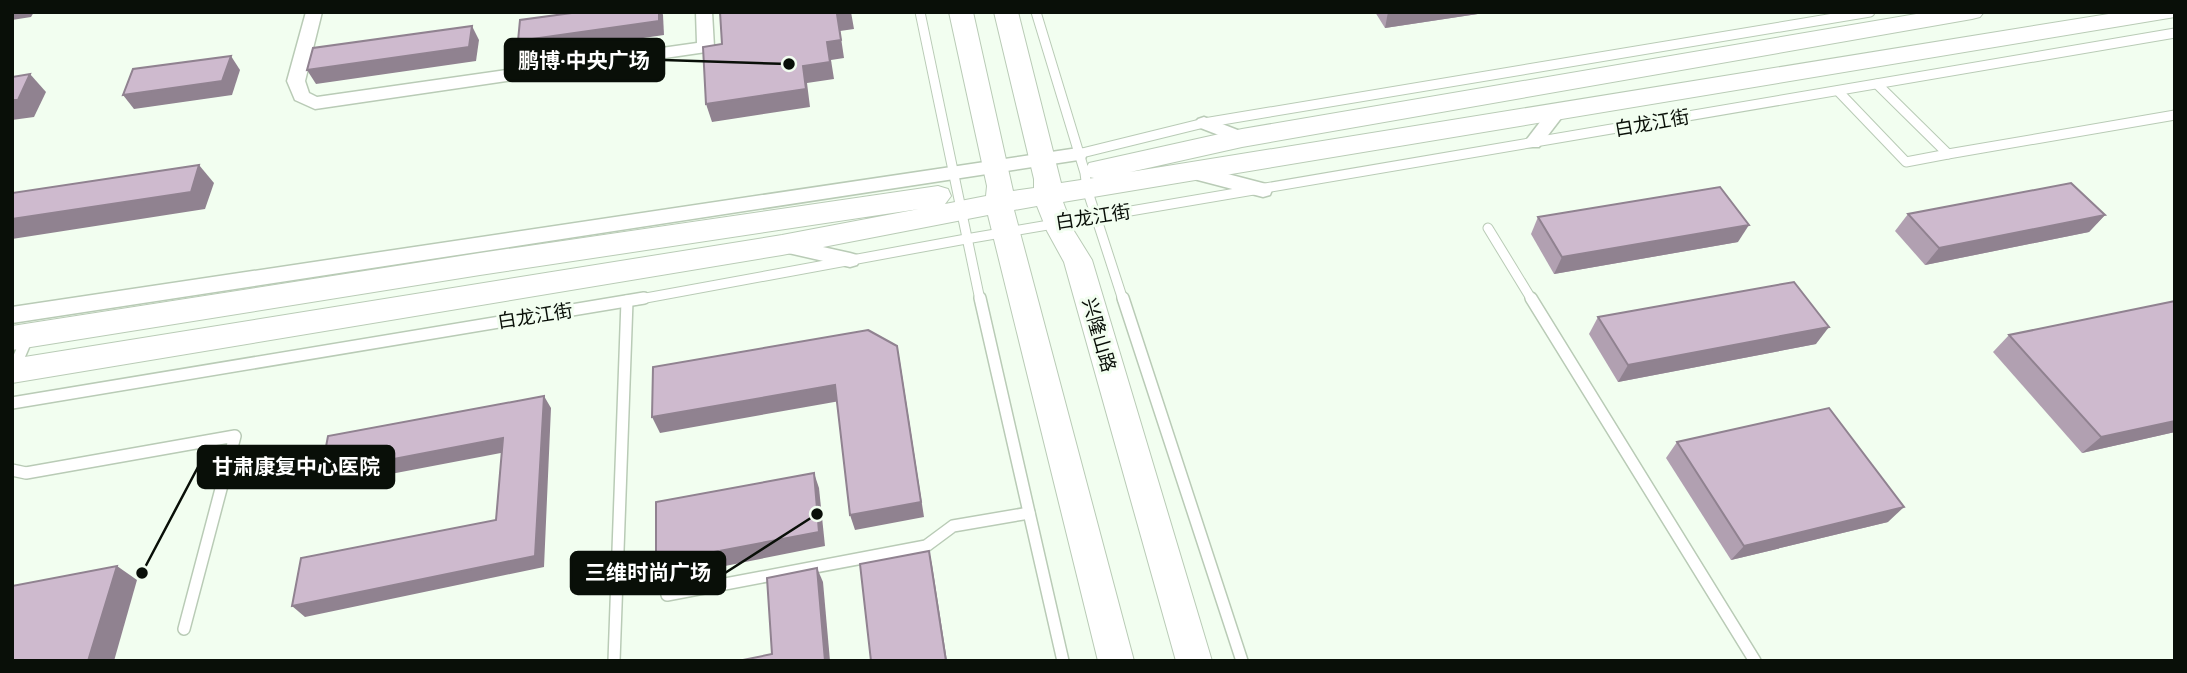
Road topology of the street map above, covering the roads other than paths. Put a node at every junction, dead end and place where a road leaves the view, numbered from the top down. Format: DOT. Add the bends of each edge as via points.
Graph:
graph roads {
  1 [pos="314,12"];
  2 [pos="704,12"];
  3 [pos="920,12"];
  4 [pos="961,12"];
  5 [pos="1006,12"];
  6 [pos="1036,12"];
  7 [pos="1870,12"];
  8 [pos="1972,12"];
  9 [pos="2167,12"];
  10 [pos="2175,33"];
  11 [pos="1877,84"];
  12 [pos="1838,91"];
  13 [pos="1556,113"];
  14 [pos="2175,115"];
  15 [pos="1204,123"];
  16 [pos="1242,138"];
  17 [pos="1533,143"];
  18 [pos="1948,154"];
  19 [pos="1083,172"];
  20 [pos="1197,173"];
  21 [pos="998,186"];
  22 [pos="1047,189"];
  23 [pos="1263,190"];
  24 [pos="959,192"];
  25 [pos="767,201"];
  26 [pos="829,211"];
  27 [pos="1097,216"];
  28 [pos="1488,228"];
  29 [pos="1006,232"];
  30 [pos="534,234"];
  31 [pos="967,239"];
  32 [pos="782,245"];
  33 [pos="850,260"];
  34 [pos="481,264"];
  35 [pos="627,301"];
  36 [pos="18,330"];
  37 [pos="13,371"];
  38 [pos="12,403"];
  39 [pos="12,470"];
  40 [pos="1029,513"];
  41 [pos="667,595"];
  42 [pos="184,629"];
  43 [pos="614,661"];
  44 [pos="1063,661"];
  45 [pos="1116,661"];
  46 [pos="1194,661"];
  47 [pos="1242,661"];
  48 [pos="1755,661"];
  1 -- 2 [label="street" via="296,81 302,96 315,103 706,47"];
  3 -- 24 [label="lane"];
  4 -- 21 [label="main road"];
  5 -- 22 [label="main road, 兴隆山路"];
  6 -- 19 [label="lane"];
  7 -- 15 [label="lane"];
  8 -- 16 [label="main road, 白龙江街"];
  9 -- 13 [label="main road, 白龙江街"];
  10 -- 11 [label="lane, 白龙江街"];
  11 -- 12 [label="lane, 白龙江街"];
  11 -- 18 [label="lane"];
  12 -- 17 [label="lane, 白龙江街"];
  12 -- 18 [label="lane" via="1906,162"];
  13 -- 17 [label="street"];
  13 -- 20 [label="main road, 白龙江街"];
  14 -- 18 [label="lane"];
  15 -- 16 [label="street"];
  15 -- 19 [label="lane"];
  16 -- 19 [label="main road, 白龙江街"];
  17 -- 23 [label="lane, 白龙江街"];
  19 -- 20 [label="main road, 白龙江街"];
  19 -- 22 [label="main road, 白龙江街"];
  19 -- 27 [label="lane"];
  20 -- 23 [label="street"];
  21 -- 22 [label="main road, 白龙江街"];
  21 -- 24 [label="main road, 白龙江街"];
  21 -- 29 [label="main road"];
  22 -- 27 [label="lane, 白龙江街"];
  22 -- 29 [label="lane, 白龙江街"];
  22 -- 46 [label="main road, 兴隆山路" via="1078,260"];
  23 -- 27 [label="lane, 白龙江街"];
  24 -- 25 [label="street, 白龙江街"];
  24 -- 26 [label="main road, 白龙江街"];
  24 -- 31 [label="lane"];
  24 -- 32 [label="main road, 白龙江街"];
  25 -- 26 [label="street"];
  25 -- 30 [label="street, 白龙江街"];
  26 -- 34 [label="main road, 白龙江街"];
  27 -- 47 [label="lane"];
  28 -- 48 [label="lane"];
  29 -- 31 [label="lane, 白龙江街"];
  29 -- 45 [label="main road"];
  30 -- 34 [label="street"];
  30 -- 36 [label="street, 白龙江街"];
  31 -- 33 [label="lane, 白龙江街"];
  31 -- 40 [label="lane"];
  32 -- 33 [label="street"];
  32 -- 37 [label="main road, 白龙江街"];
  33 -- 35 [label="lane, 白龙江街"];
  34 -- 36 [label="main road, 白龙江街"];
  35 -- 38 [label="lane, 白龙江街"];
  35 -- 43 [label="lane"];
  36 -- 37 [label="lane"];
  39 -- 42 [label="lane" via="26,473 234,436"];
  40 -- 41 [label="lane" via="953,526 926,546"];
  40 -- 44 [label="lane"];
}
